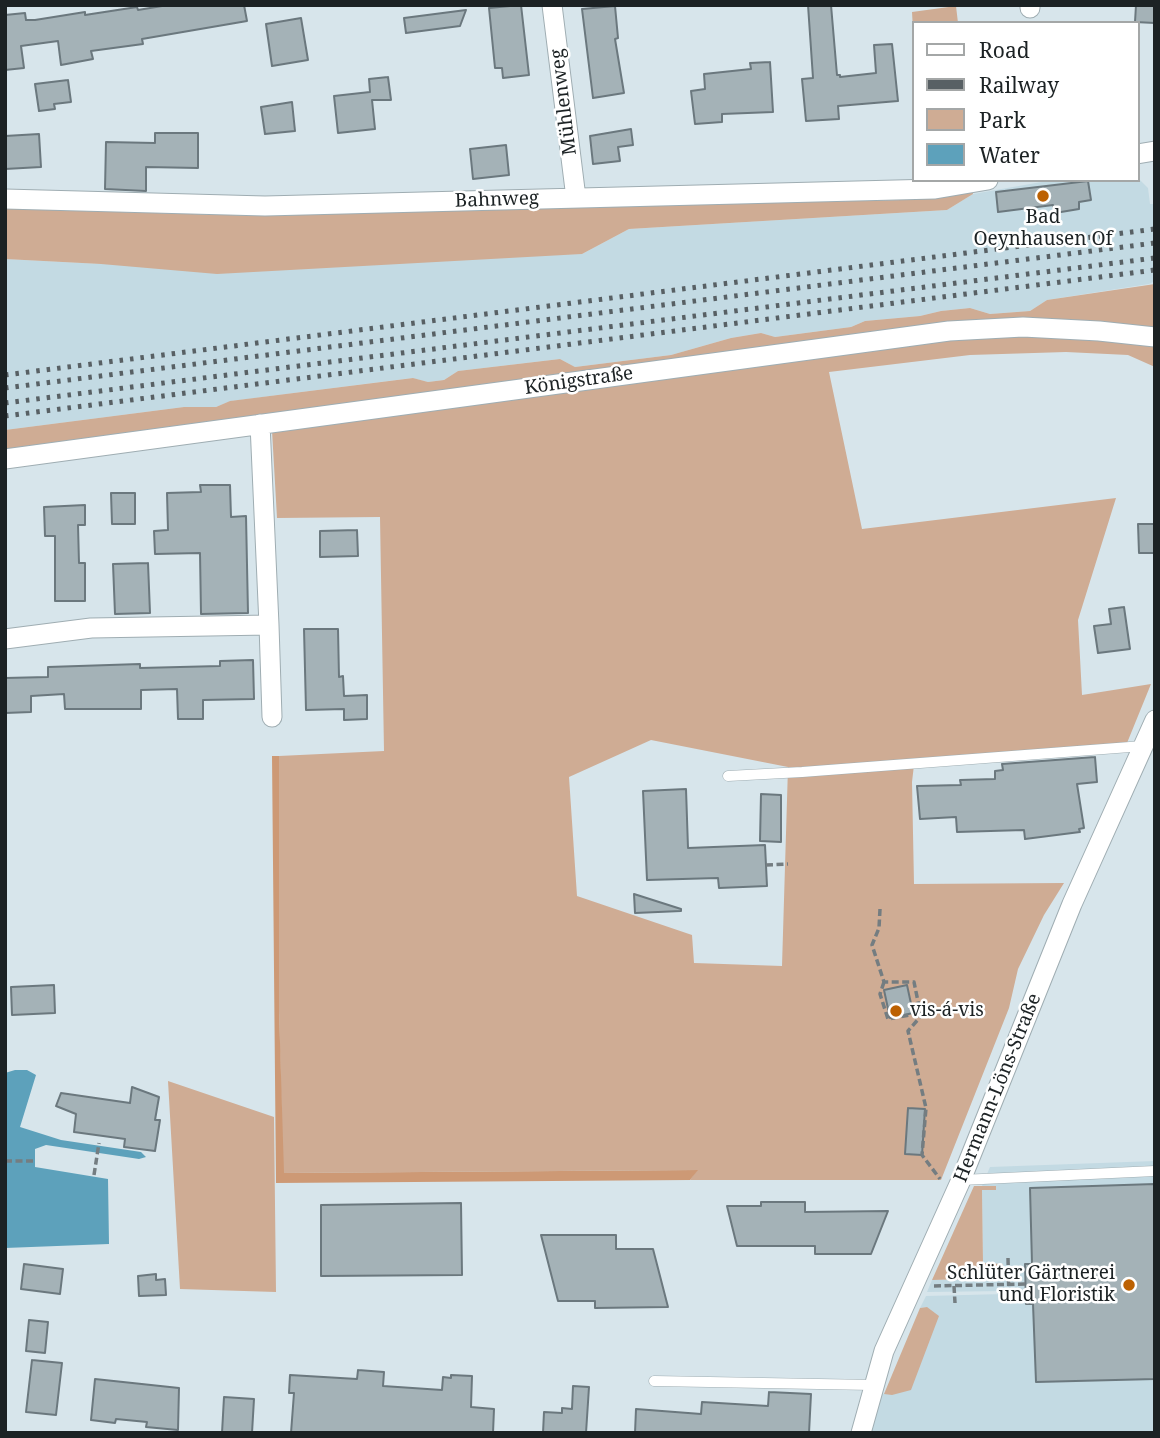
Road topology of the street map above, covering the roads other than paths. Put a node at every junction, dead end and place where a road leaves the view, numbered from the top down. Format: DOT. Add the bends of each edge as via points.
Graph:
graph roads {
  1 [pos="552,5"];
  2 [pos="976,182"];
  3 [pos="576,198"];
  4 [pos="5,200"];
  5 [pos="1155,337"];
  6 [pos="260,424"];
  7 [pos="5,459"];
  8 [pos="269,625"];
  9 [pos="5,639"];
  10 [pos="272,717"];
  11 [pos="1155,720"];
  12 [pos="1143,746"];
  13 [pos="728,776"];
  14 [pos="1155,1171"];
  15 [pos="960,1183"];
  16 [pos="654,1381"];
  17 [pos="873,1385"];
  18 [pos="860,1433"];
  1 -- 3 [label="street, Mühlenweg"];
  2 -- 3 [label="street, Bahnweg" via="935,189"];
  3 -- 4 [label="street, Bahnweg" via="265,206"];
  5 -- 6 [label="street, Königstraße" via="1023,327 949,331"];
  6 -- 7 [label="street, Königstraße"];
  6 -- 8 [label="street"];
  8 -- 9 [label="street" via="91,628"];
  8 -- 10 [label="street"];
  11 -- 12 [label="street, Hermann-Löns-Straße"];
  12 -- 13 [label="lane"];
  12 -- 15 [label="street, Hermann-Löns-Straße" via="1072,904"];
  14 -- 15 [label="lane"];
  15 -- 17 [label="street, Hermann-Löns-Straße"];
  16 -- 17 [label="lane"];
  17 -- 18 [label="street, Hermann-Löns-Straße"];
}
